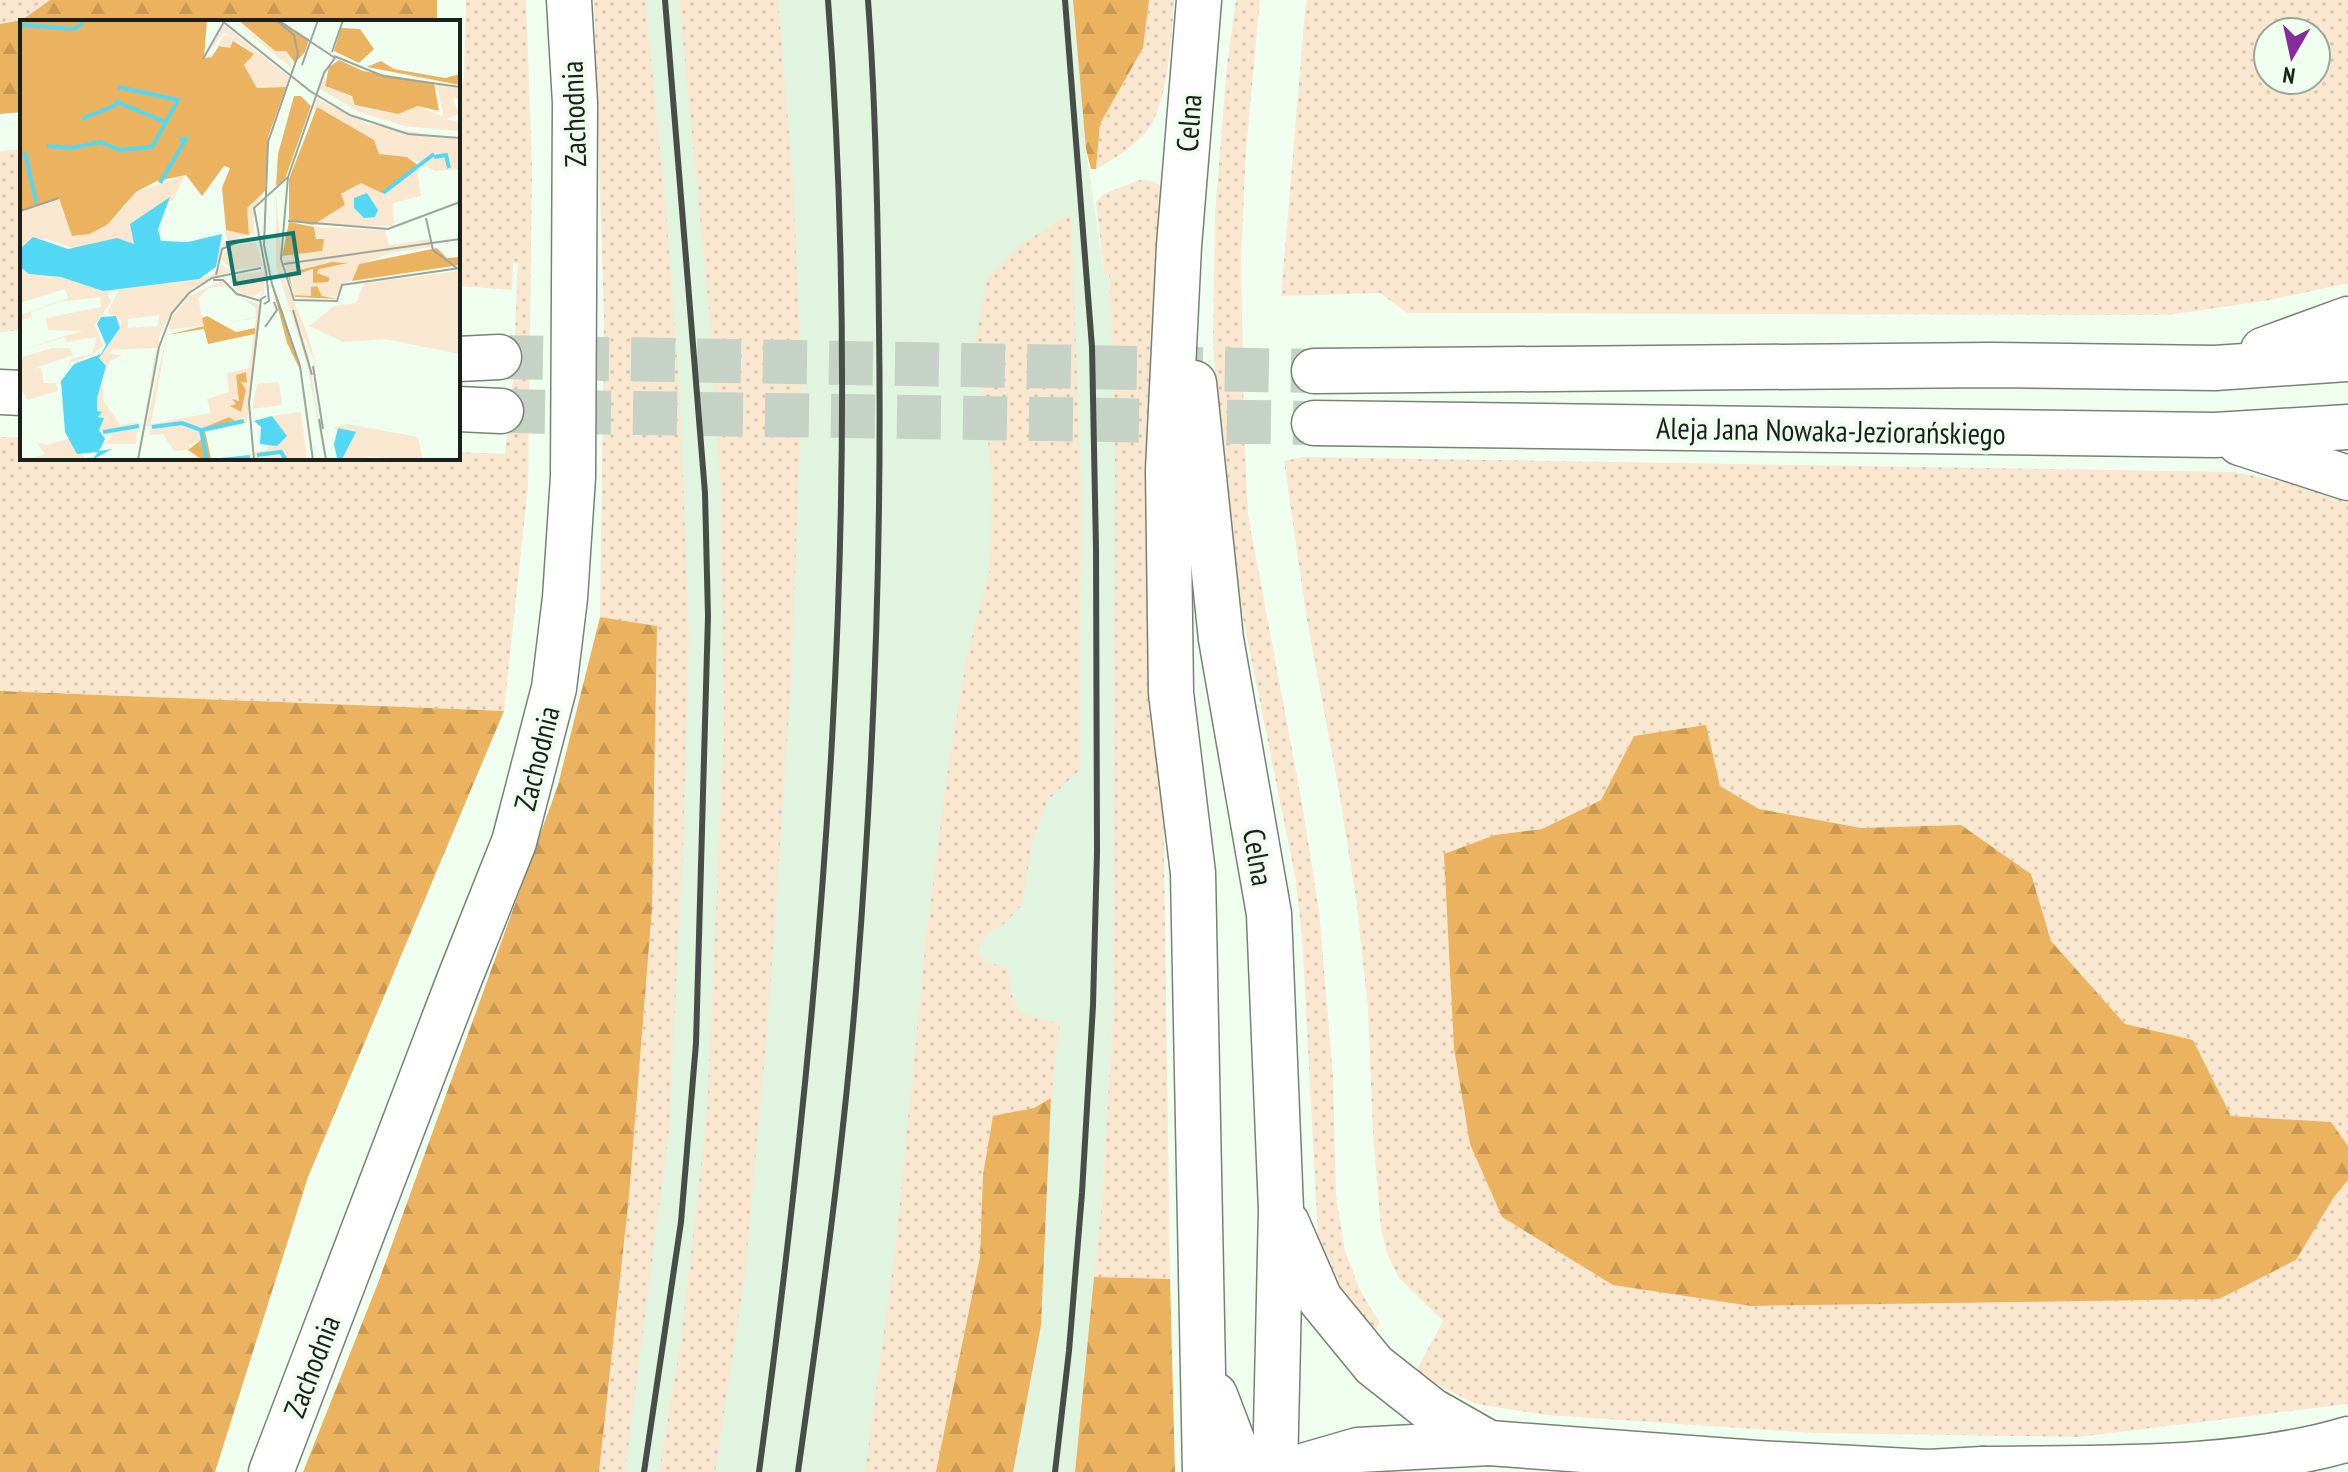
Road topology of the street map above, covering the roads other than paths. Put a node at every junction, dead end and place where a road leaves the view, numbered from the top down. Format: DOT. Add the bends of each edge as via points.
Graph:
graph roads {
  1 [pos="569,0"];
  2 [pos="1199,0"];
  3 [pos="1179,246"];
  4 [pos="2348,319"];
  5 [pos="2348,359"];
  6 [pos="2215,368"];
  7 [pos="1314,371"];
  8 [pos="0,392"];
  9 [pos="20,393"];
  10 [pos="460,409"];
  11 [pos="501,411"];
  12 [pos="1314,423"];
  13 [pos="2348,427"];
  14 [pos="2215,435"];
  15 [pos="2348,478"];
  16 [pos="1281,1210"];
  17 [pos="1202,1355"];
  18 [pos="2348,1439"];
  19 [pos="1489,1443"];
  20 [pos="271,1472"];
  21 [pos="1205,1472"];
  22 [pos="1253,1472"];
  23 [pos="1275,1472"];
  24 [pos="1298,1472"];
  25 [pos="1928,1472"];
  1 -- 20 [label="street, Zachodnia" via="575,103 573,477 554,688 514,842"];
  2 -- 3 [label="street, Celna"];
  3 -- 16 [label="street, Celna" via="1221,639 1269,914"];
  3 -- 17 [label="street, Celna" via="1168,470 1171,693 1193,873"];
  4 -- 6 [label="street"];
  5 -- 6 [label="street, Aleja Jana Nowaka-Jeziorańskiego"];
  6 -- 7 [label="street, Aleja Jana Nowaka-Jeziorańskiego"];
  8 -- 9 [label="street"];
  10 -- 11 [label="street"];
  12 -- 14 [label="street, Aleja Jana Nowaka-Jeziorańskiego"];
  13 -- 14 [label="street, Aleja Jana Nowaka-Jeziorańskiego"];
  14 -- 15 [label="street"];
  16 -- 19 [label="street" via="1320,1299 1374,1365 1431,1410"];
  16 -- 23 [label="street, Celna"];
  17 -- 21 [label="street, Celna"];
  17 -- 22 [label="street" via="1225,1426 1239,1458"];
  18 -- 25 [label="street" via="2227,1461"];
  19 -- 24 [label="street" via="1358,1450"];
  19 -- 25 [label="street"];
}
